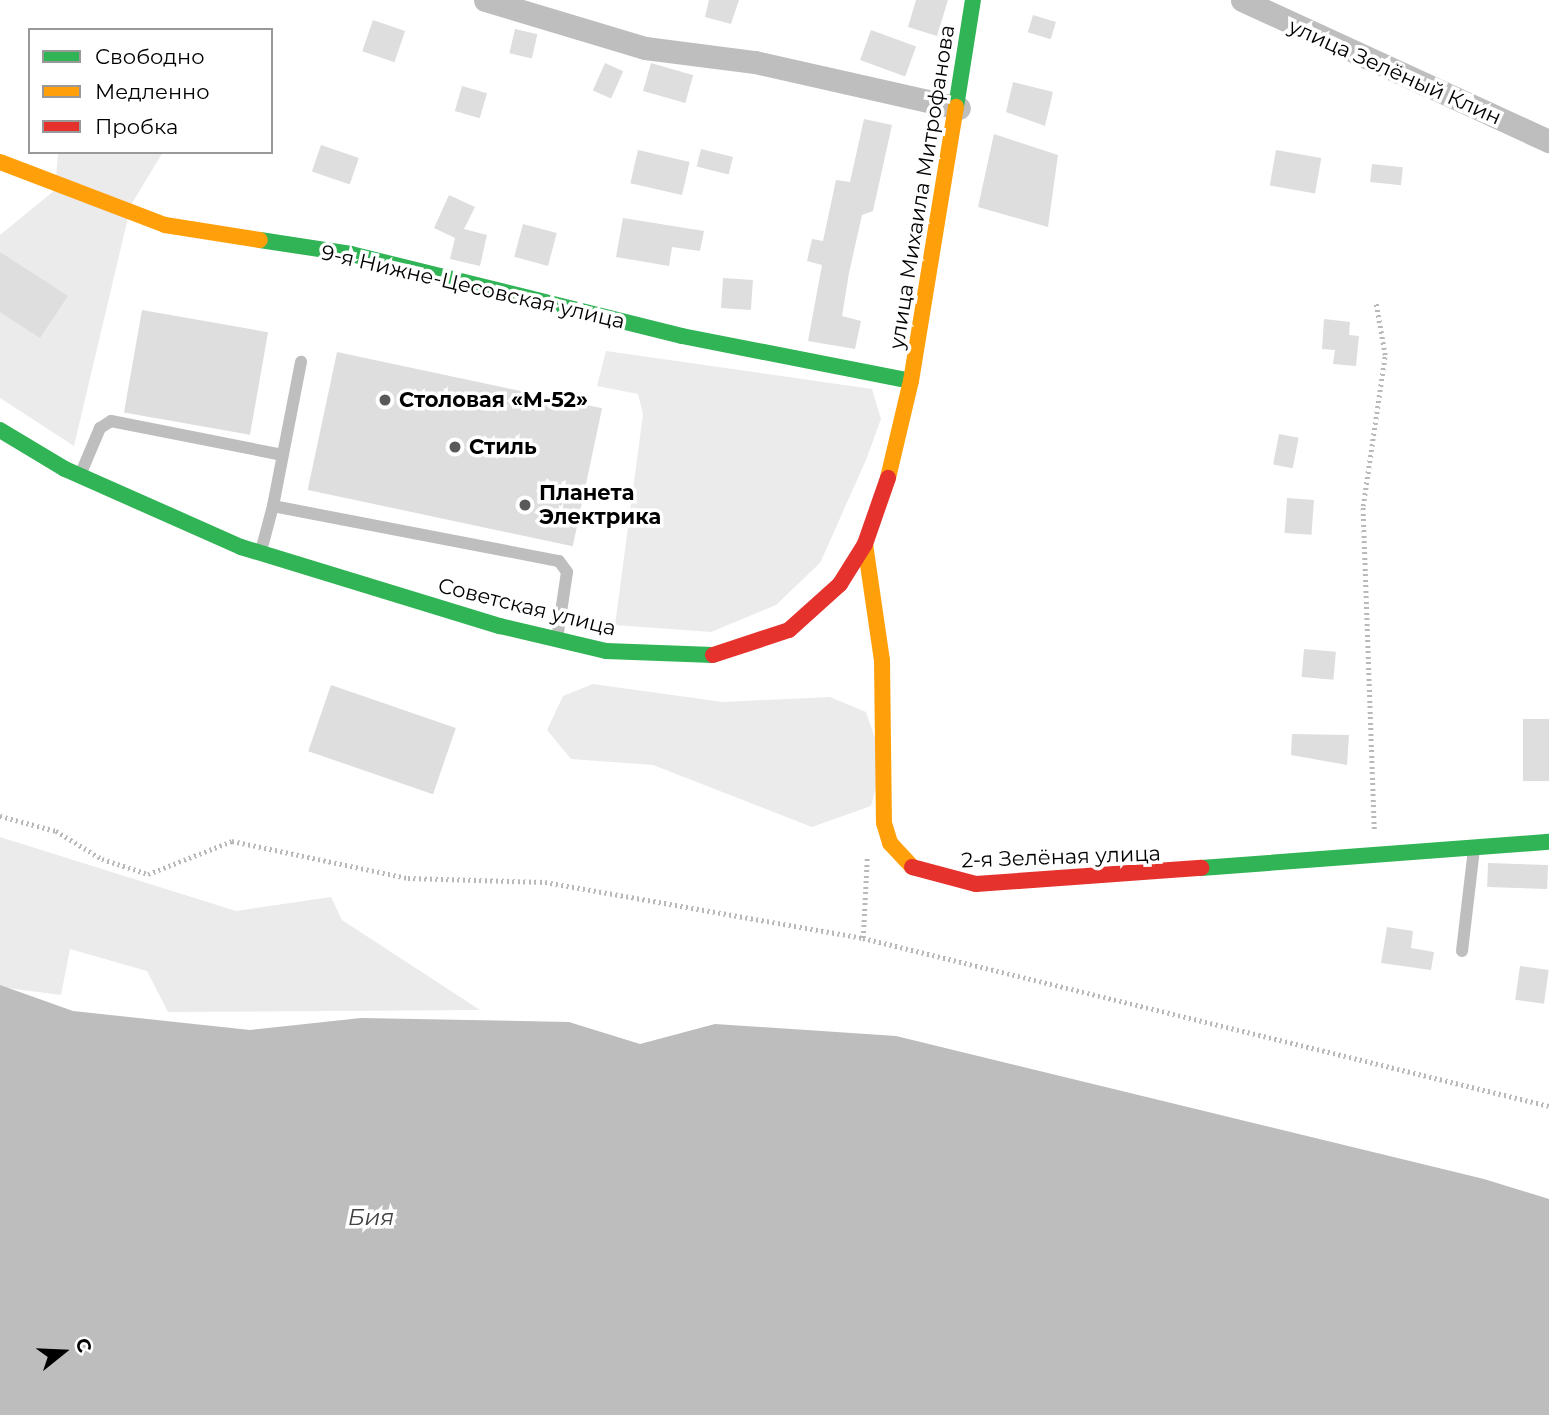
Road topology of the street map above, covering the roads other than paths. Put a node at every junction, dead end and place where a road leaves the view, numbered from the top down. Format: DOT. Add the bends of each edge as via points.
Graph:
graph roads {
  1 [pos="485,0"];
  2 [pos="973,0"];
  3 [pos="1242,0"];
  4 [pos="959,108"];
  5 [pos="1549,141"];
  6 [pos="0,162"];
  7 [pos="301,362"];
  8 [pos="911,381"];
  9 [pos="0,430"];
  10 [pos="283,455"];
  11 [pos="80,476"];
  12 [pos="273,506"];
  13 [pos="865,544"];
  14 [pos="261,553"];
  15 [pos="557,639"];
  16 [pos="1549,842"];
  17 [pos="1474,845"];
  18 [pos="1462,951"];
  1 -- 4 [label="street" via="645,48 768,65"];
  2 -- 4 [label="street, улица Михаила Митрофанова"];
  3 -- 5 [label="street, улица Зелёный Клин"];
  4 -- 8 [label="street, улица Михаила Митрофанова"];
  6 -- 8 [label="street, 9-я Нижне-Цесовская улица" via="165,225 351,254 655,330"];
  7 -- 10 [label="lane"];
  8 -- 13 [label="street, Советская улица"];
  9 -- 11 [label="street, Советская улица"];
  10 -- 11 [label="lane" via="111,421 100,428"];
  10 -- 12 [label="lane"];
  11 -- 14 [label="street, Советская улица"];
  12 -- 14 [label="lane"];
  12 -- 15 [label="lane" via="559,561 567,572"];
  13 -- 15 [label="street, Советская улица" via="816,611 751,647 664,655"];
  13 -- 17 [label="street, 2-я Зелёная улица" via="882,661 884,824 890,843 917,872 946,881 990,883 1181,874"];
  14 -- 15 [label="street, Советская улица"];
  16 -- 17 [label="street, 2-я Зелёная улица"];
  17 -- 18 [label="lane"];
}
